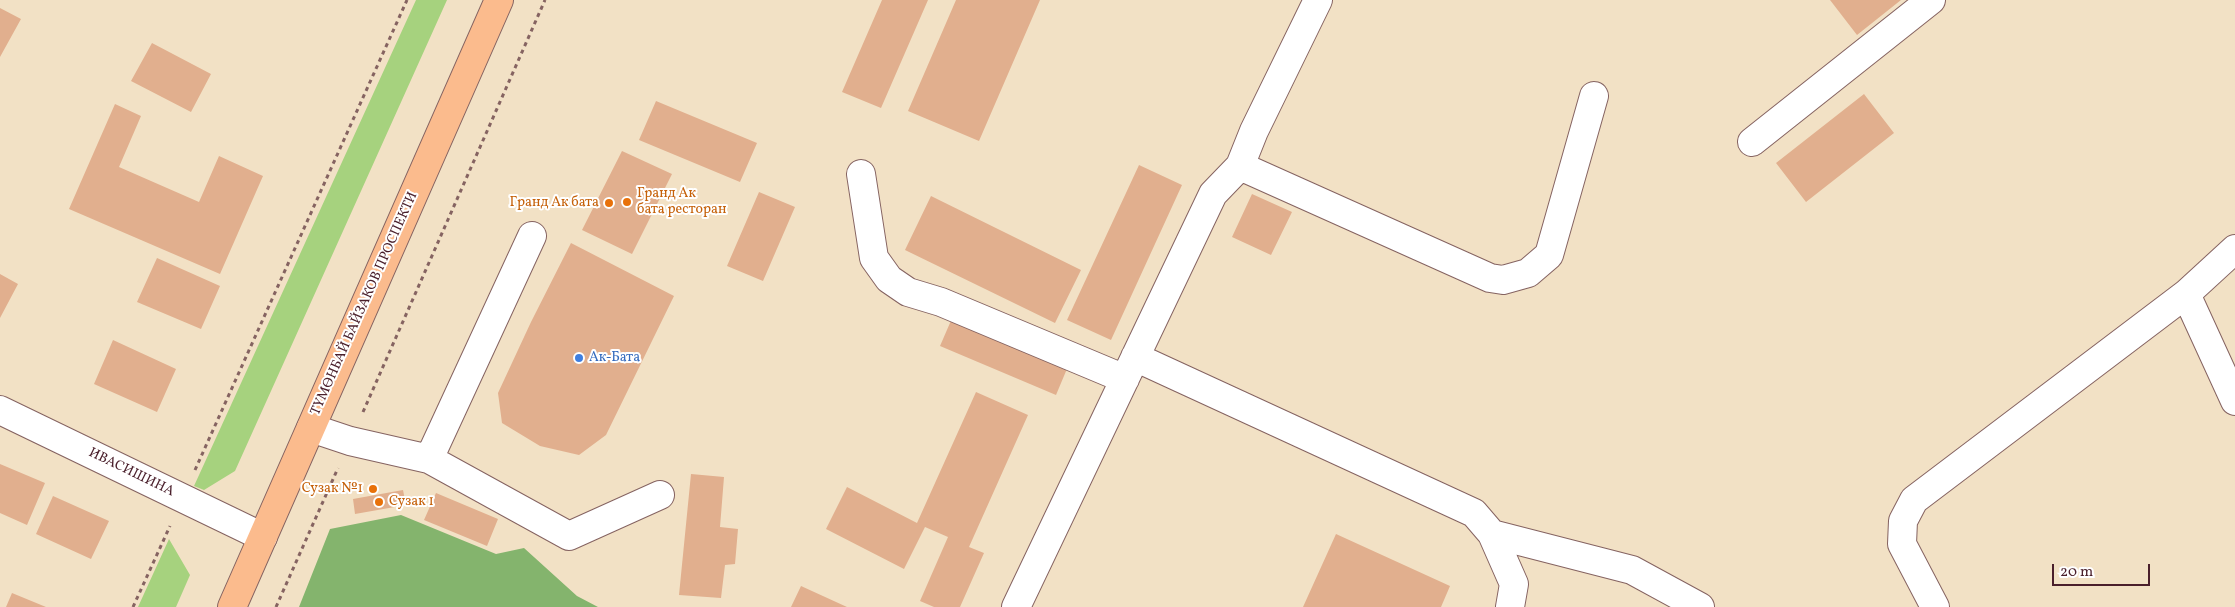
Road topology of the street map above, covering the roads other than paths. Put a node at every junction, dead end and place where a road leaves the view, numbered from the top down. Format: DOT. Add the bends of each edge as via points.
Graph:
graph roads {
  1 [pos="499,0"];
  2 [pos="1318,0"];
  3 [pos="1931,0"];
  4 [pos="1594,96"];
  5 [pos="1752,142"];
  6 [pos="1240,166"];
  7 [pos="861,174"];
  8 [pos="532,236"];
  9 [pos="2235,249"];
  10 [pos="2186,294"];
  11 [pos="1130,368"];
  12 [pos="2235,401"];
  13 [pos="0,410"];
  14 [pos="311,428"];
  15 [pos="429,459"];
  16 [pos="660,495"];
  17 [pos="1492,534"];
  18 [pos="263,537"];
  19 [pos="232,607"];
  20 [pos="1016,607"];
  21 [pos="1510,607"];
  22 [pos="1700,607"];
  23 [pos="1935,607"];
  1 -- 14 [label="highway, ТҮМӨНБАЙ БАЙЗАКОВ ПРОСПЕКТИ"];
  2 -- 6 [label="street"];
  3 -- 5 [label="street"];
  4 -- 6 [label="street" via="1549,255 1528,273 1503,280 1490,278"];
  6 -- 11 [label="street" via="1213,194"];
  7 -- 11 [label="street" via="874,258 889,279 908,292"];
  8 -- 15 [label="street"];
  9 -- 10 [label="street"];
  10 -- 12 [label="street"];
  10 -- 23 [label="street" via="1914,500 1903,521 1902,544"];
  11 -- 17 [label="street" via="1474,513"];
  11 -- 20 [label="street"];
  13 -- 18 [label="street, ИВАСИШИНА"];
  14 -- 15 [label="street" via="350,441"];
  14 -- 18 [label="highway, ТҮМӨНБАЙ БАЙЗАКОВ ПРОСПЕКТИ"];
  15 -- 16 [label="street" via="568,536"];
  17 -- 21 [label="street" via="1514,584"];
  17 -- 22 [label="street" via="1632,570"];
  18 -- 19 [label="highway, ТҮМӨНБАЙ БАЙЗАКОВ ПРОСПЕКТИ"];
}
